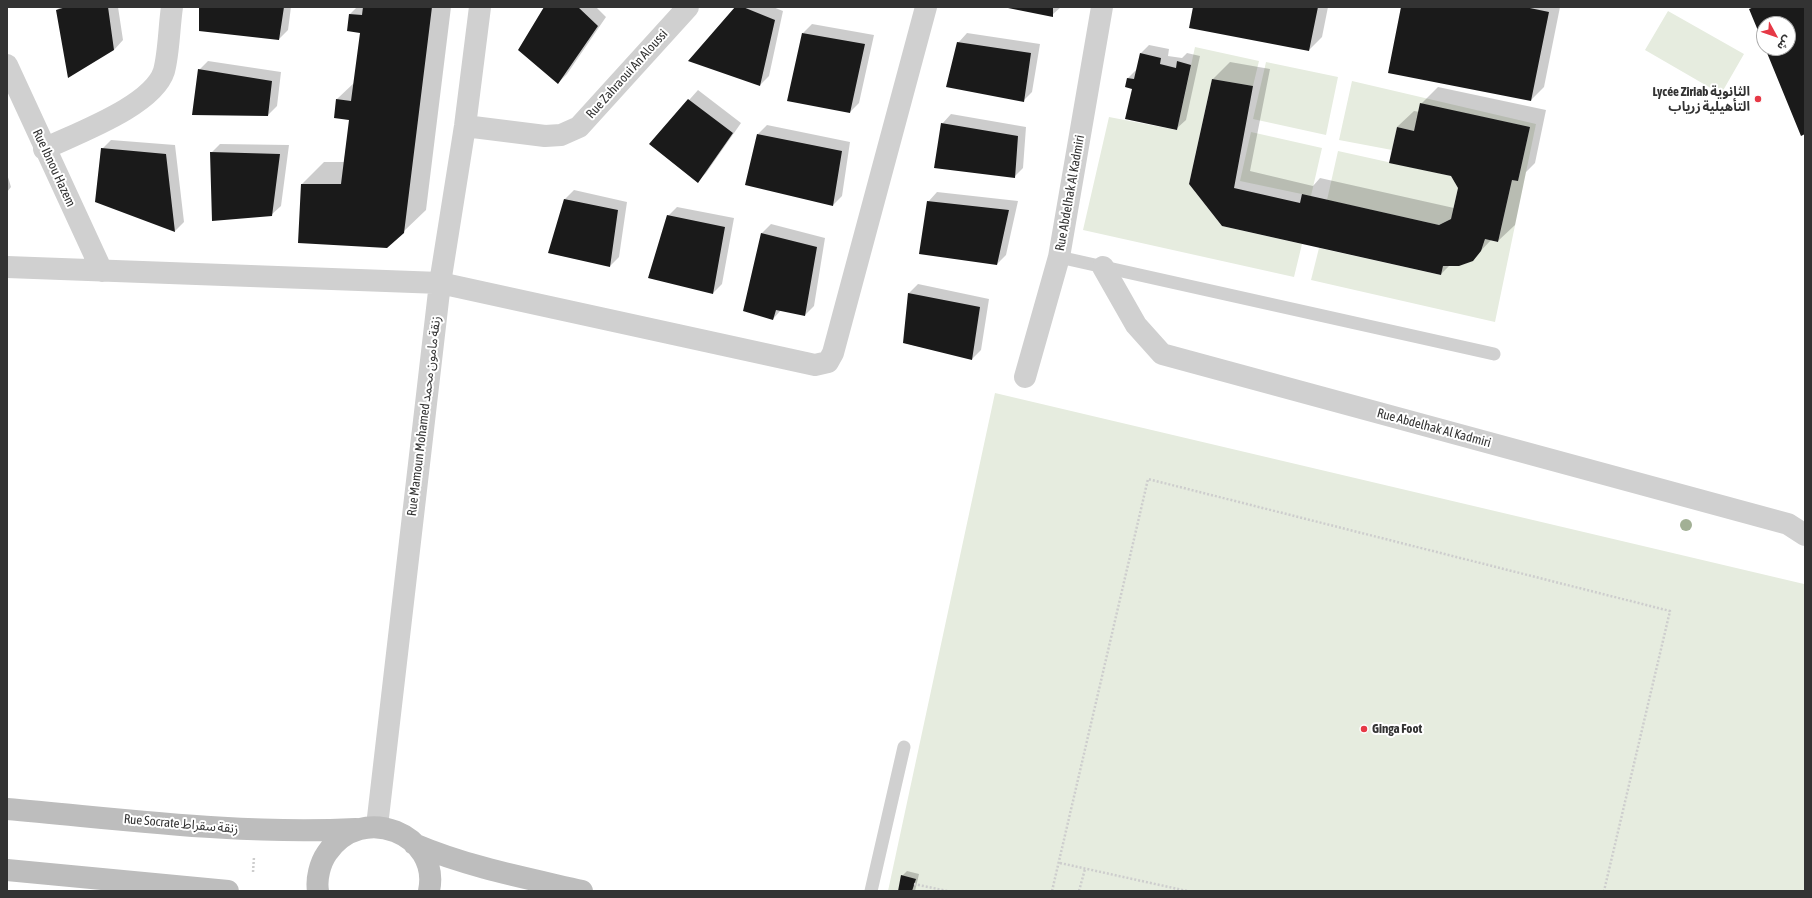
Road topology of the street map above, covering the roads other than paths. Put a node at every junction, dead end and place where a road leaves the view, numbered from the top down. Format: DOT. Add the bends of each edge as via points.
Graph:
graph roads {
  1 [pos="172,7"];
  2 [pos="480,7"];
  3 [pos="688,7"];
  4 [pos="926,7"];
  5 [pos="1102,7"];
  6 [pos="7,65"];
  7 [pos="465,126"];
  8 [pos="44,148"];
  9 [pos="1059,257"];
  10 [pos="7,267"];
  11 [pos="1103,267"];
  12 [pos="102,271"];
  13 [pos="440,283"];
  14 [pos="1494,354"];
  15 [pos="1025,377"];
  16 [pos="1805,535"];
  17 [pos="904,747"];
  18 [pos="7,809"];
  19 [pos="377,826"];
  20 [pos="356,830"];
  21 [pos="414,844"];
  22 [pos="7,870"];
  23 [pos="228,891"];
  24 [pos="318,891"];
  25 [pos="429,891"];
  26 [pos="582,891"];
  27 [pos="871,891"];
  1 -- 8 [label="street" via="164,70 157,86 134,106"];
  2 -- 7 [label="street, Rue Mamoun Mohamed زنقة مامون محمد"];
  3 -- 7 [label="street, Rue Zahraoui An Aloussi" via="579,127 560,135 545,136"];
  4 -- 13 [label="street" via="833,353 828,362 815,366"];
  5 -- 9 [label="street, Rue Abdelhak Al Kadmiri"];
  6 -- 8 [label="street, Rue Ibnou Hazem"];
  7 -- 13 [label="street, Rue Mamoun Mohamed زنقة مامون محمد"];
  8 -- 12 [label="street, Rue Ibnou Hazem"];
  9 -- 11 [label="lane"];
  9 -- 15 [label="street, Rue Abdelhak Al Kadmiri"];
  10 -- 12 [label="street"];
  11 -- 14 [label="lane"];
  11 -- 16 [label="street, Rue Abdelhak Al Kadmiri" via="1136,326 1162,354 1788,524"];
  12 -- 13 [label="street"];
  13 -- 19 [label="street, Rue Mamoun Mohamed زنقة مامون محمد"];
  17 -- 27 [label="lane"];
  18 -- 20 [label="street, Rue Socrate زنقة سقراط" via="256,831"];
  19 -- 20 [label="street"];
  19 -- 21 [label="street" via="403,835"];
  20 -- 24 [label="street" via="342,836 323,858 318,873"];
  21 -- 25 [label="street" via="428,869"];
  21 -- 26 [label="street" via="468,864"];
  22 -- 23 [label="street"];
}
